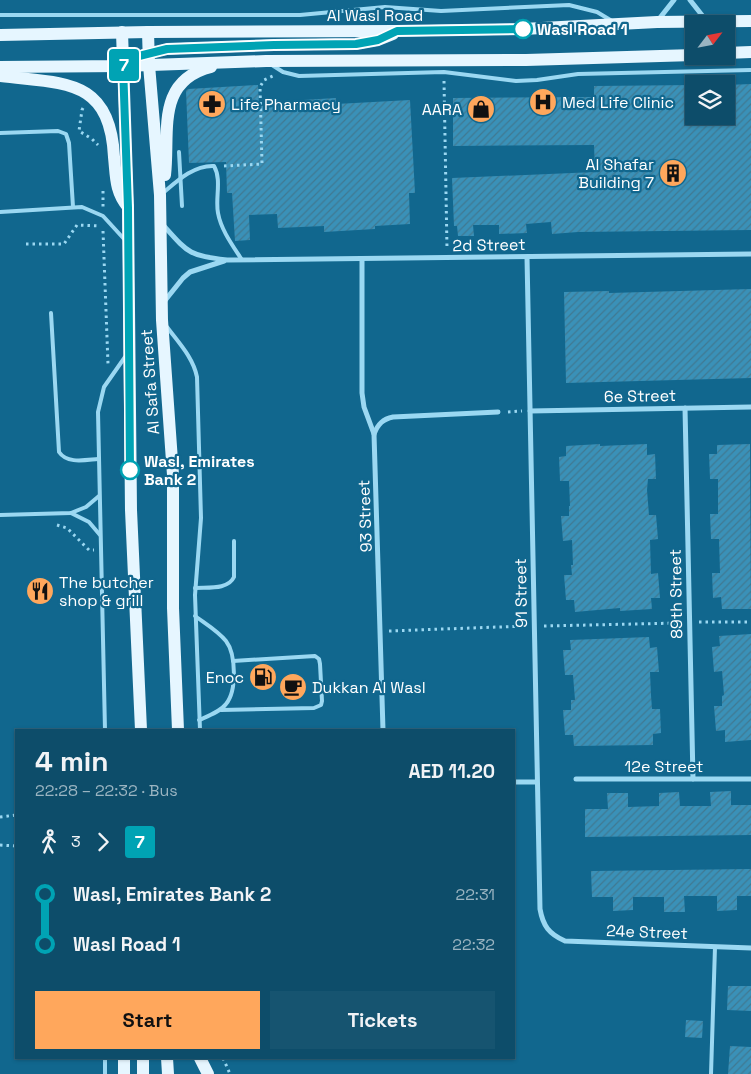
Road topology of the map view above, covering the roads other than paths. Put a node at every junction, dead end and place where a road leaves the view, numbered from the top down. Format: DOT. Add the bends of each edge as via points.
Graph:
graph roads {
  1 [pos="674,0"];
  2 [pos="690,0"];
  3 [pos="0,15"];
  4 [pos="701,15"];
  5 [pos="748,19"];
  6 [pos="735,20"];
  7 [pos="656,22"];
  8 [pos="685,22"];
  9 [pos="616,24"];
  10 [pos="397,31"];
  11 [pos="122,32"];
  12 [pos="148,32"];
  13 [pos="0,35"];
  14 [pos="751,52"];
  15 [pos="735,53"];
  16 [pos="685,55"];
  17 [pos="148,59"];
  18 [pos="266,61"];
  19 [pos="231,62"];
  20 [pos="123,66"];
  21 [pos="0,67"];
  22 [pos="751,70"];
  23 [pos="0,76"];
  24 [pos="0,133"];
  25 [pos="179,152"];
  26 [pos="180,178"];
  27 [pos="160,195"];
  28 [pos="73,206"];
  29 [pos="182,206"];
  30 [pos="128,208"];
  31 [pos="0,212"];
  32 [pos="161,223"];
  33 [pos="129,245"];
  34 [pos="751,254"];
  35 [pos="526,257"];
  36 [pos="362,259"];
  37 [pos="227,260"];
  38 [pos="242,260"];
  39 [pos="162,305"];
  40 [pos="51,313"];
  41 [pos="162,320"];
  42 [pos="129,351"];
  43 [pos="751,407"];
  44 [pos="685,408"];
  45 [pos="530,411"];
  46 [pos="498,412"];
  47 [pos="374,434"];
  48 [pos="98,459"];
  49 [pos="99,496"];
  50 [pos="71,513"];
  51 [pos="0,515"];
  52 [pos="102,537"];
  53 [pos="234,541"];
  54 [pos="195,588"];
  55 [pos="195,616"];
  56 [pos="233,661"];
  57 [pos="221,710"];
  58 [pos="199,720"];
  59 [pos="105,729"];
  60 [pos="141,729"];
  61 [pos="178,729"];
  62 [pos="200,729"];
  63 [pos="383,729"];
  64 [pos="576,779"];
  65 [pos="693,779"];
  66 [pos="751,779"];
  67 [pos="515,782"];
  68 [pos="536,782"];
  69 [pos="546,928"];
  70 [pos="715,947"];
  71 [pos="751,948"];
  72 [pos="106,1059"];
  73 [pos="124,1059"];
  74 [pos="143,1059"];
  75 [pos="167,1059"];
  76 [pos="196,1059"];
  77 [pos="200,1059"];
  78 [pos="105,1074"];
  79 [pos="124,1074"];
  80 [pos="143,1074"];
  81 [pos="168,1074"];
  82 [pos="196,1074"];
  83 [pos="208,1074"];
  84 [pos="711,1074"];
  1 -- 7 [label="street"];
  2 -- 4 [label="street"];
  3 -- 9 [label="lane" via="308,14 385,7 458,11 569,5 597,12"];
  5 -- 6 [label="main road, Al Wasl Road"];
  7 -- 8 [label="main road, Al Wasl Road"];
  7 -- 9 [label="main road, Al Wasl Road"];
  9 -- 10 [label="main road, Al Wasl Road"];
  10 -- 12 [label="main road, Al Wasl Road"];
  10 -- 17 [label="main road" via="378,40 356,44 167,49"];
  11 -- 12 [label="main road, Al Wasl Road"];
  11 -- 13 [label="main road, Al Wasl Road"];
  11 -- 20 [label="main road, Al Safa Street"];
  12 -- 17 [label="main road, Al Safa Street"];
  14 -- 15 [label="main road"];
  16 -- 18 [label="main road" via="526,60"];
  17 -- 19 [label="main road"];
  17 -- 20 [label="main road"];
  17 -- 27 [label="main road, Al Safa Street"];
  18 -- 19 [label="main road"];
  18 -- 22 [label="lane" via="283,72 299,76 444,72 516,81 578,74"];
  19 -- 27 [label="main road" via="203,69 181,84 173,95 166,121 166,169"];
  20 -- 21 [label="main road"];
  20 -- 30 [label="main road, Al Safa Street"];
  23 -- 30 [label="main road" via="67,84 92,98 112,130 117,189"];
  24 -- 28 [label="lane" via="58,131 66,134"];
  25 -- 26 [label="lane"];
  26 -- 27 [label="lane"];
  26 -- 29 [label="lane"];
  26 -- 38 [label="lane" via="206,166 214,166 218,175 220,220"];
  27 -- 32 [label="main road, Al Safa Street"];
  28 -- 31 [label="lane"];
  28 -- 33 [label="lane" via="103,216"];
  30 -- 33 [label="main road, Al Safa Street"];
  32 -- 37 [label="street, 2d Street" via="194,254"];
  32 -- 39 [label="main road, Al Safa Street"];
  33 -- 42 [label="main road, Al Safa Street"];
  34 -- 35 [label="street, 2d Street"];
  35 -- 36 [label="street, 2d Street"];
  35 -- 45 [label="street, 91 Street"];
  36 -- 38 [label="street, 2d Street"];
  36 -- 47 [label="street, 93 Street" via="362,393"];
  37 -- 38 [label="street, 2d Street"];
  37 -- 39 [label="street, 2d Street" via="190,272"];
  39 -- 41 [label="main road, Al Safa Street"];
  40 -- 48 [label="lane" via="59,452 71,460"];
  41 -- 54 [label="lane" via="189,356 197,376 201,518"];
  41 -- 61 [label="main road, Al Safa Street" via="173,475 173,608"];
  42 -- 48 [label="lane" via="101,395"];
  42 -- 60 [label="main road, Al Safa Street" via="131,510"];
  43 -- 44 [label="street, 6e Street"];
  44 -- 45 [label="street, 6e Street"];
  44 -- 65 [label="street, 89th Street"];
  45 -- 68 [label="street, 91 Street"];
  46 -- 47 [label="street" via="386,418"];
  47 -- 63 [label="street, 93 Street"];
  48 -- 49 [label="lane"];
  49 -- 50 [label="lane" via="86,507"];
  49 -- 52 [label="lane"];
  50 -- 51 [label="lane"];
  50 -- 52 [label="lane" via="88,522"];
  52 -- 59 [label="lane"];
  53 -- 54 [label="lane" via="232,581 225,586"];
  54 -- 55 [label="lane"];
  55 -- 56 [label="lane" via="226,641"];
  55 -- 58 [label="lane"];
  56 -- 57 [label="lane" via="231,697"];
  56 -- 57 [label="lane" via="315,656 320,664 322,701 314,708"];
  57 -- 58 [label="lane"];
  58 -- 62 [label="lane"];
  64 -- 65 [label="street, 12e Street"];
  65 -- 66 [label="street, 12e Street"];
  67 -- 68 [label="street"];
  68 -- 69 [label="street, 91 Street" via="540,909"];
  69 -- 70 [label="street, 24e Street" via="554,936 571,942"];
  70 -- 71 [label="street, 24e Street"];
  70 -- 84 [label="lane"];
  72 -- 78 [label="lane"];
  73 -- 79 [label="main road"];
  74 -- 80 [label="main road"];
  75 -- 81 [label="main road"];
  76 -- 82 [label="main road"];
  77 -- 83 [label="main road"];
}
